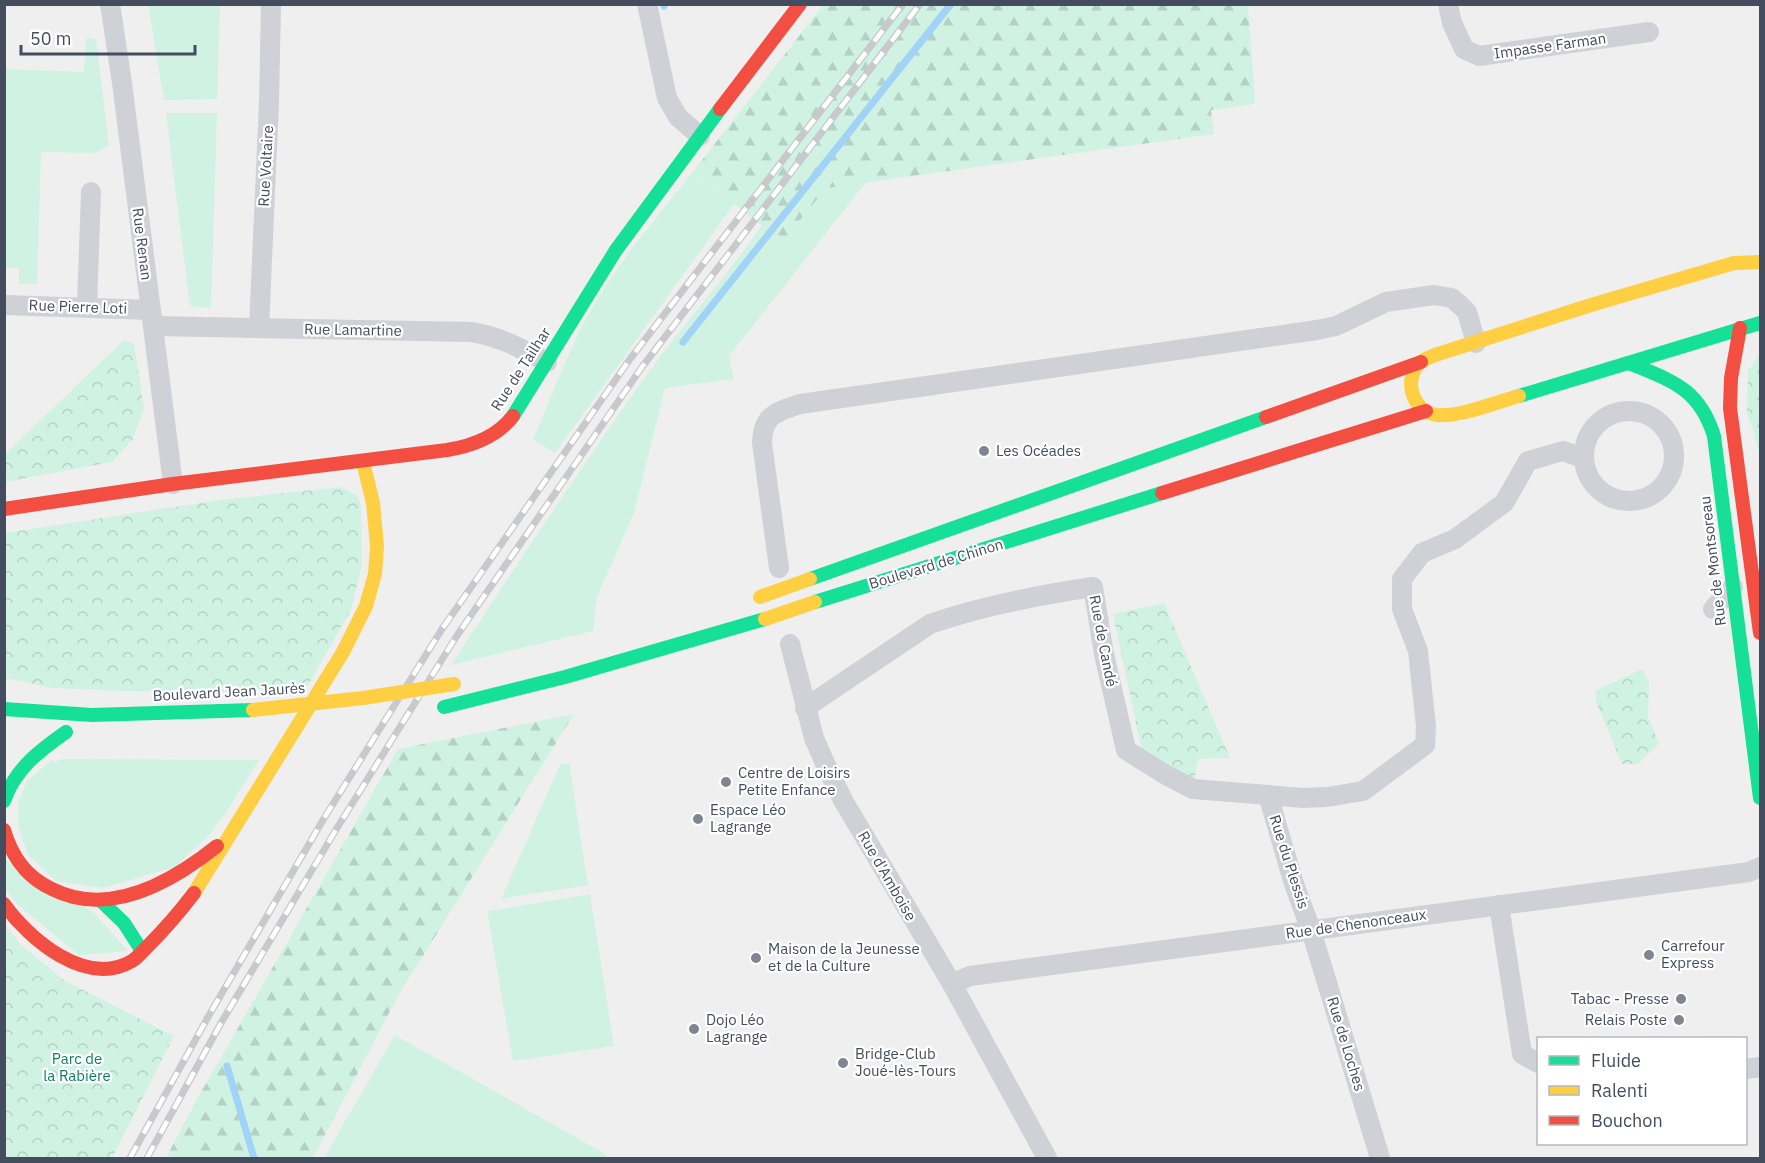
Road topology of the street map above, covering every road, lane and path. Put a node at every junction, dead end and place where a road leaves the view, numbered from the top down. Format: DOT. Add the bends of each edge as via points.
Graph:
graph roads {
  1 [pos="110,4"];
  2 [pos="271,4"];
  3 [pos="646,4"];
  4 [pos="800,4"];
  5 [pos="1448,4"];
  6 [pos="1649,32"];
  7 [pos="700,136"];
  8 [pos="91,192"];
  9 [pos="1761,262"];
  10 [pos="4,305"];
  11 [pos="87,307"];
  12 [pos="152,318"];
  13 [pos="1761,322"];
  14 [pos="259,328"];
  15 [pos="1740,328"];
  16 [pos="1476,343"];
  17 [pos="546,362"];
  18 [pos="1421,362"];
  19 [pos="1629,363"];
  20 [pos="1426,411"];
  21 [pos="1583,458"];
  22 [pos="363,462"];
  23 [pos="173,484"];
  24 [pos="4,509"];
  25 [pos="779,568"];
  26 [pos="1733,587"];
  27 [pos="755,598"];
  28 [pos="1713,609"];
  29 [pos="1761,633"];
  30 [pos="790,644"];
  31 [pos="459,682"];
  32 [pos="8,708"];
  33 [pos="805,708"];
  34 [pos="427,709"];
  35 [pos="314,724"];
  36 [pos="282,727"];
  37 [pos="46,731"];
  38 [pos="1268,795"];
  39 [pos="1761,798"];
  40 [pos="4,801"];
  41 [pos="4,830"];
  42 [pos="231,833"];
  43 [pos="1761,867"];
  44 [pos="100,900"];
  45 [pos="4,904"];
  46 [pos="1499,905"];
  47 [pos="1311,930"];
  48 [pos="142,951"];
  49 [pos="952,984"];
  50 [pos="1537,1062"];
  51 [pos="1047,1158"];
  52 [pos="1380,1158"];
  1 -- 12 [label="street, Rue Renan"];
  2 -- 14 [label="street, Rue Voltaire"];
  3 -- 7 [label="street" via="667,98 678,117"];
  4 -- 7 [label="main road, Rue de Tailhar"];
  5 -- 6 [label="street, Impasse Farman" via="1464,49 1479,56"];
  7 -- 17 [label="main road, Rue de Tailhar" via="616,250"];
  8 -- 11 [label="street"];
  9 -- 16 [label="main road, Boulevard de Chinon" via="1734,263"];
  10 -- 11 [label="street, Rue Pierre Loti"];
  11 -- 12 [label="street, Rue Pierre Loti"];
  12 -- 14 [label="street, Rue Lamartine"];
  12 -- 23 [label="street, Rue Renan"];
  13 -- 15 [label="main road"];
  14 -- 17 [label="street, Rue Lamartine" via="471,332 507,341"];
  15 -- 19 [label="main road"];
  15 -- 29 [label="main road" via="1730,408"];
  16 -- 18 [label="main road, Boulevard de Chinon"];
  16 -- 25 [label="street" via="1467,312 1452,298 1434,295 1386,302 1336,326 1317,330 800,404 776,412 766,421 763,432"];
  17 -- 22 [label="main road, Rue de Tailhar" via="512,419 487,440"];
  18 -- 20 [label="main road" via="1411,385 1414,399"];
  18 -- 27 [label="main road, Boulevard de Chinon, bridge"];
  19 -- 20 [label="main road" via="1467,411 1443,415"];
  19 -- 26 [label="main road, Rue de Montsoreau" via="1683,390 1707,416 1717,454"];
  20 -- 34 [label="main road, Boulevard de Chinon, bridge" via="596,670 516,692"];
  21 -- 21 [label="street" via="1590,480 1600,492 1629,501 1659,489 1671,474 1674,454 1670,436 1658,420 1630,410 1611,414 1595,425 1584,446"];
  21 -- 38 [label="street, Rue du Plessis" via="1563,451 1528,461 1504,503 1455,539 1422,553 1402,579 1402,609 1418,651 1425,745 1363,791 1303,798"];
  22 -- 23 [label="main road, Rue de Tailhar"];
  22 -- 42 [label="main road" via="371,488 377,546 375,574 363,614"];
  23 -- 24 [label="main road, Rue de Tailhar"];
  26 -- 28 [label="street"];
  26 -- 39 [label="main road, Rue de Montsoreau"];
  30 -- 33 [label="street, Rue d'Amboise"];
  31 -- 32 [label="main road, Boulevard Jean Jaurès, bridge" via="254,710 92,715"];
  33 -- 38 [label="street, Rue de Candé" via="930,624 1046,594 1093,587 1126,750 1193,789"];
  33 -- 49 [label="street, Rue d'Amboise" via="814,738 844,802"];
  35 -- 36 [label="main road"];
  37 -- 40 [label="main road" via="71,732 20,768"];
  38 -- 47 [label="street, Rue du Plessis"];
  41 -- 44 [label="main road" via="14,856 34,880 68,897"];
  42 -- 44 [label="main road" via="169,879 133,894"];
  42 -- 48 [label="main road" via="186,904 164,932"];
  43 -- 46 [label="street, Rue de Chenonceaux" via="1749,872"];
  44 -- 48 [label="main road" via="127,924"];
  45 -- 48 [label="main road" via="22,928 50,951 85,966 118,967 131,962"];
  46 -- 47 [label="street, Rue de Chenonceaux"];
  46 -- 50 [label="street" via="1522,1054"];
  47 -- 49 [label="street, Rue de Chenonceaux" via="970,976"];
  47 -- 52 [label="street, Rue de Loches"];
  49 -- 51 [label="street, Rue d'Amboise"];
}
